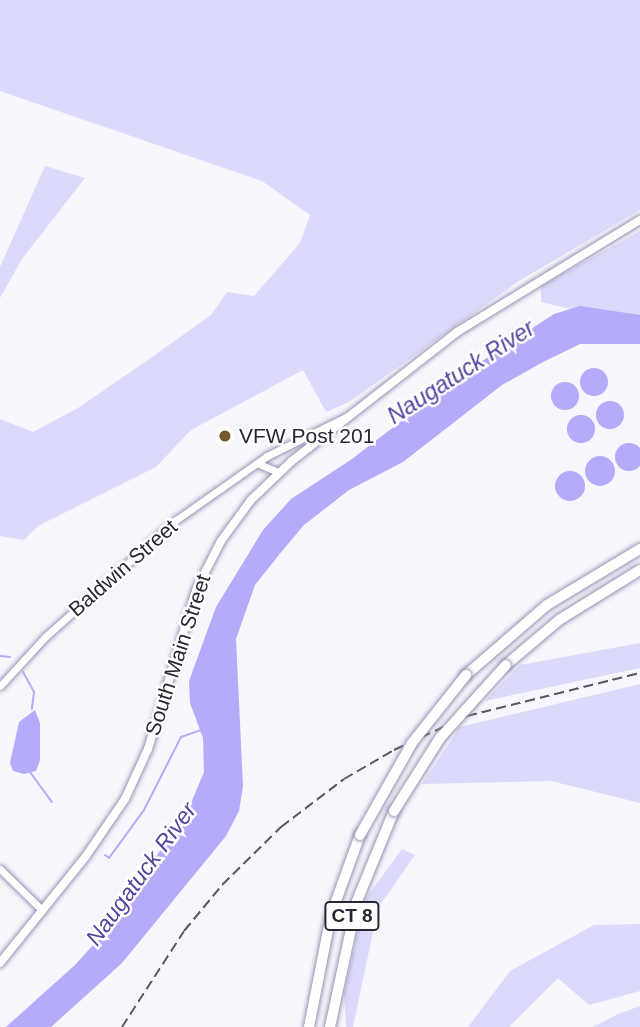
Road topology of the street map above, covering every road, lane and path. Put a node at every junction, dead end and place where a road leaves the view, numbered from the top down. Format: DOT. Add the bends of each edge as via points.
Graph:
graph roads {
  1 [pos="640,220"];
  2 [pos="349,415"];
  3 [pos="259,464"];
  4 [pos="278,472"];
  5 [pos="640,549"];
  6 [pos="640,570"];
  7 [pos="0,686"];
  8 [pos="0,869"];
  9 [pos="42,910"];
  10 [pos="0,963"];
  11 [pos="309,1027"];
  12 [pos="330,1027"];
  1 -- 2 [label="main road, South Main Street" via="494,307"];
  2 -- 3 [label="main road, Baldwin Street"];
  2 -- 4 [label="main road, South Main Street"];
  3 -- 4 [label="main road"];
  3 -- 7 [label="main road, Baldwin Street" via="151,541 30,652"];
  4 -- 9 [label="main road, South Main Street" via="233,523 205,571 182,631 148,748 125,799"];
  5 -- 11 [label="highway, CT 8, bridge" via="547,605 466,675 412,743 360,835 328,926"];
  6 -- 12 [label="highway, CT 8, bridge" via="568,614 506,665 440,738 394,811 357,901"];
  8 -- 9 [label="main road"];
  9 -- 10 [label="main road, South Main Street"];
}
